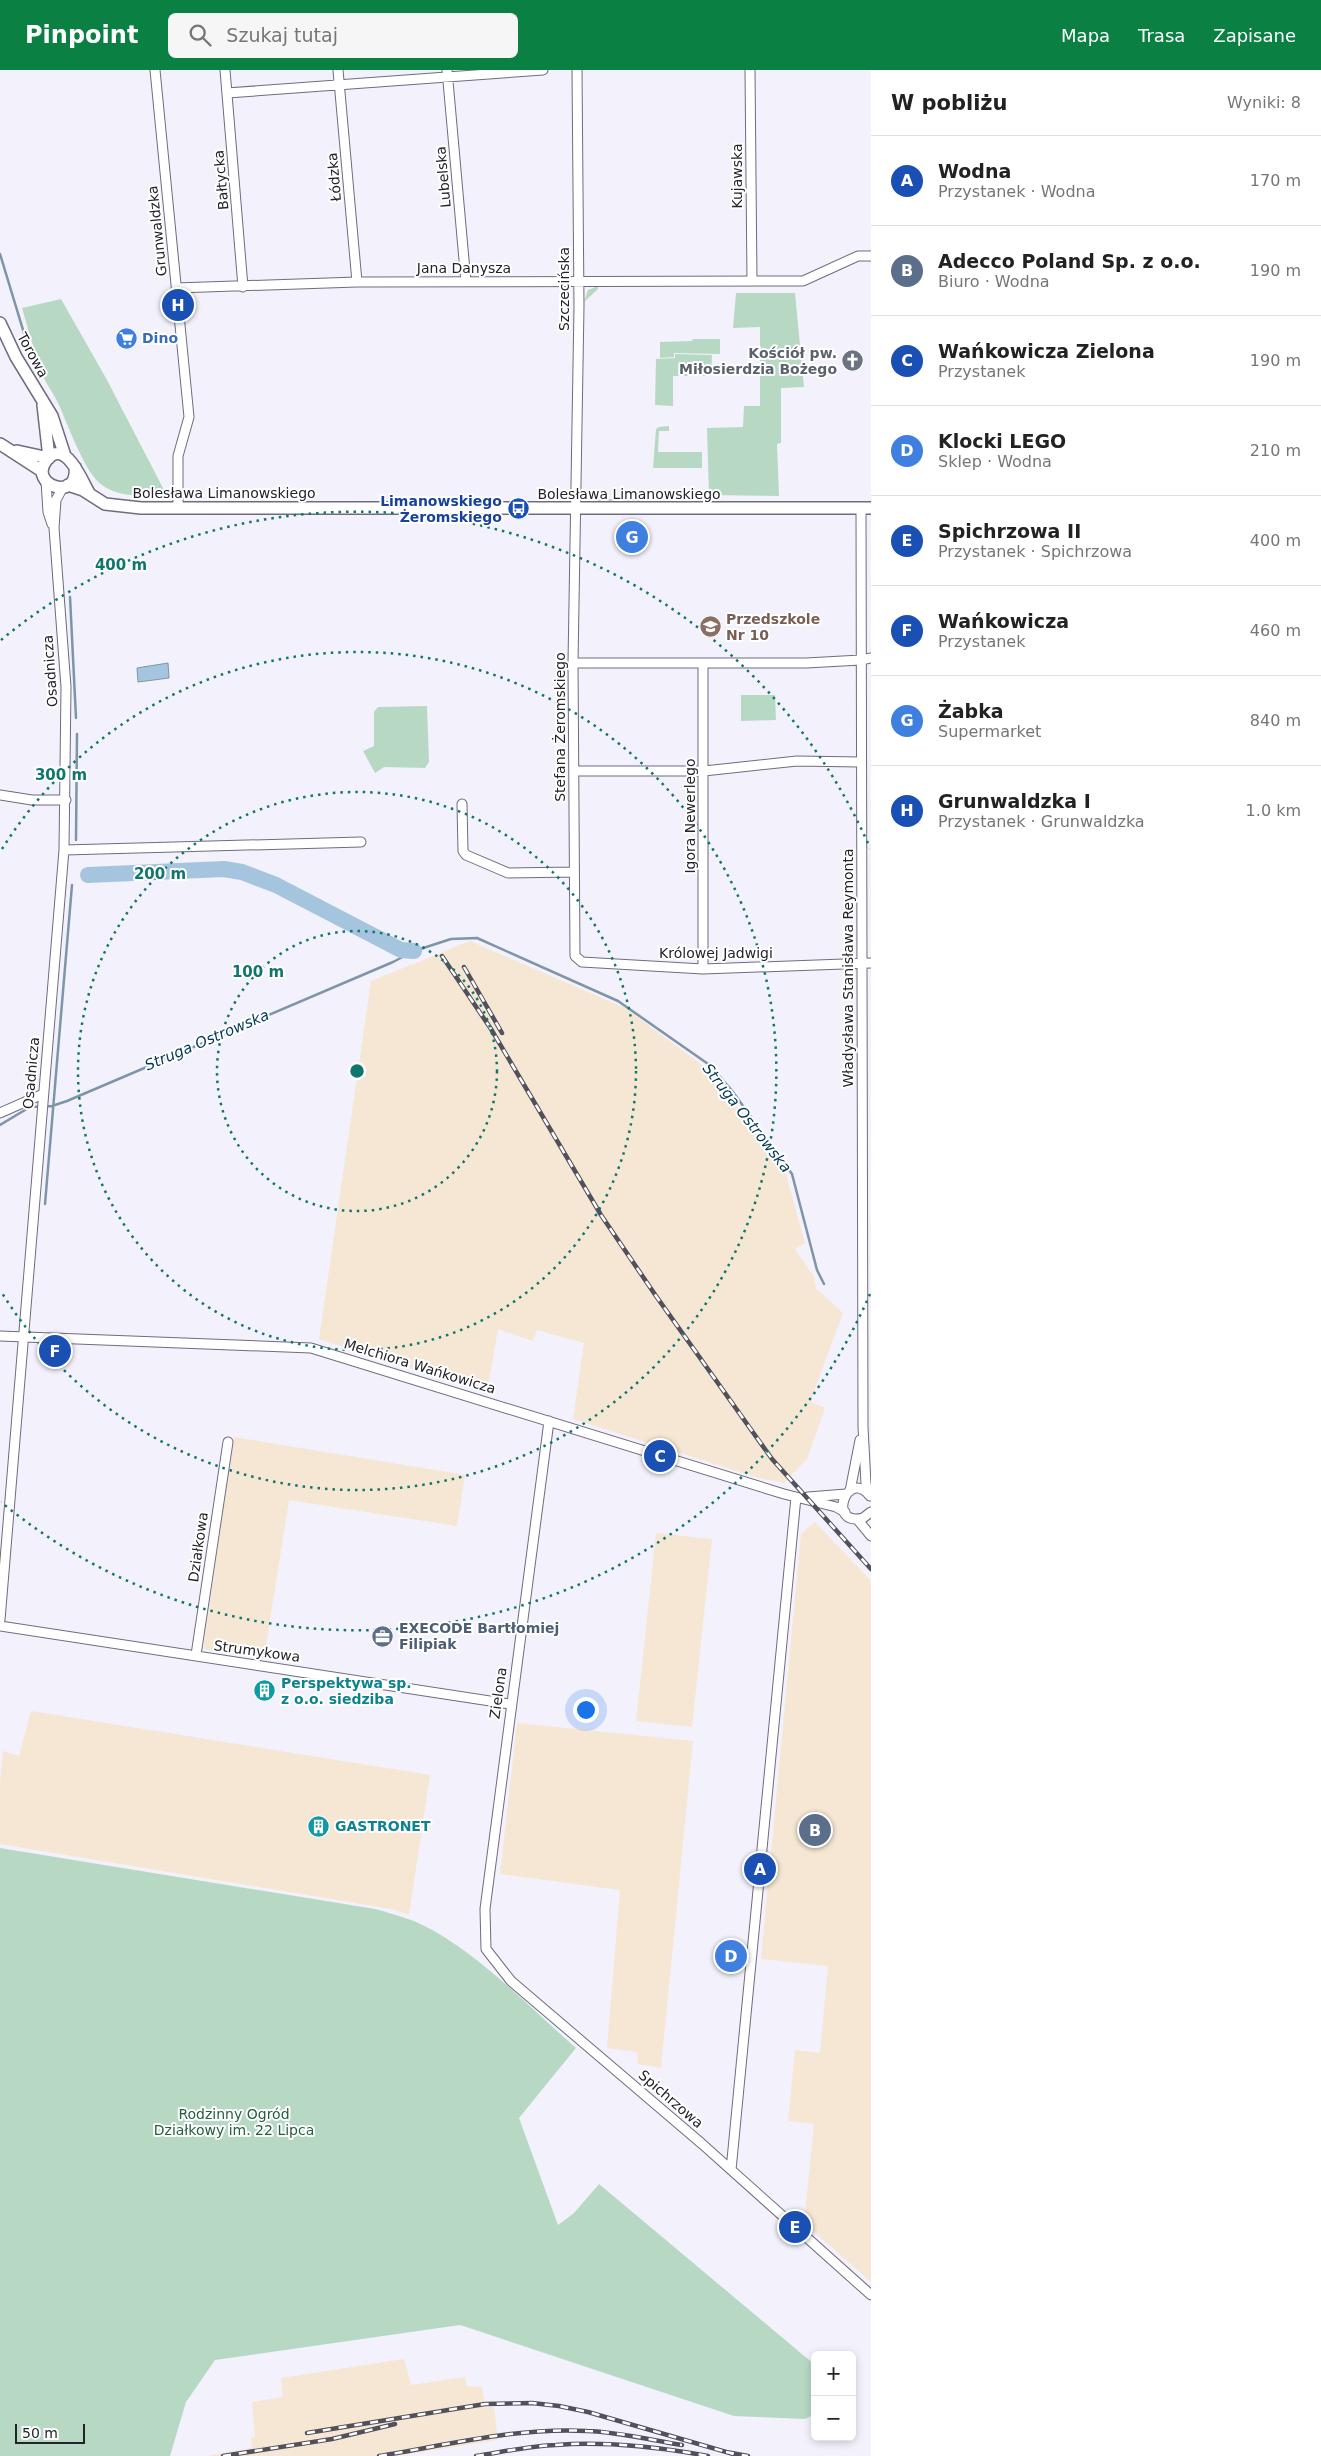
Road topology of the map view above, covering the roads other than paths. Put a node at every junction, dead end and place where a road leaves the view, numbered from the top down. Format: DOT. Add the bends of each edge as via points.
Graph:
graph roads {
  1 [pos="155,70"];
  2 [pos="225,70"];
  3 [pos="338,70"];
  4 [pos="543,70"];
  5 [pos="577,70"];
  6 [pos="750,70"];
  7 [pos="447,73"];
  8 [pos="339,85"];
  9 [pos="227,93"];
  10 [pos="871,256"];
  11 [pos="752,281"];
  12 [pos="357,282"];
  13 [pos="466,282"];
  14 [pos="579,282"];
  15 [pos="243,287"];
  16 [pos="176,288"];
  17 [pos="0,323"];
  18 [pos="42,401"];
  19 [pos="4,447"];
  20 [pos="65,456"];
  21 [pos="49,458"];
  22 [pos="75,467"];
  23 [pos="44,476"];
  24 [pos="65,486"];
  25 [pos="90,494"];
  26 [pos="178,508"];
  27 [pos="866,508"];
  28 [pos="575,509"];
  29 [pos="54,528"];
  30 [pos="871,658"];
  31 [pos="860,660"];
  32 [pos="573,663"];
  33 [pos="703,663"];
  34 [pos="860,762"];
  35 [pos="574,770"];
  36 [pos="704,771"];
  37 [pos="0,795"];
  38 [pos="66,800"];
  39 [pos="462,804"];
  40 [pos="361,842"];
  41 [pos="64,850"];
  42 [pos="866,868"];
  43 [pos="574,872"];
  44 [pos="574,945"];
  45 [pos="866,964"];
  46 [pos="704,969"];
  47 [pos="43,1094"];
  48 [pos="0,1113"];
  49 [pos="867,1333"];
  50 [pos="0,1336"];
  51 [pos="23,1337"];
  52 [pos="549,1421"];
  53 [pos="863,1427"];
  54 [pos="228,1442"];
  55 [pos="848,1492"];
  56 [pos="870,1495"];
  57 [pos="796,1497"];
  58 [pos="845,1512"];
  59 [pos="871,1512"];
  60 [pos="856,1519"];
  61 [pos="871,1536"];
  62 [pos="0,1620"];
  63 [pos="0,1626"];
  64 [pos="196,1656"];
  65 [pos="510,1704"];
  66 [pos="485,1909"];
  67 [pos="731,2170"];
  68 [pos="871,2295"];
  1 -- 16 [label="street, Grunwaldzka"];
  2 -- 9 [label="street, Bałtycka"];
  3 -- 8 [label="street, Łódzka"];
  4 -- 7 [label="street"];
  5 -- 14 [label="street, Szczecińska"];
  6 -- 11 [label="street, Kujawska"];
  7 -- 8 [label="street"];
  7 -- 13 [label="street, Lubelska"];
  8 -- 9 [label="street"];
  8 -- 12 [label="street, Łódzka"];
  9 -- 15 [label="street, Bałtycka"];
  10 -- 11 [label="street, Jana Danysza" via="858,256 803,281"];
  11 -- 14 [label="street, Jana Danysza"];
  12 -- 13 [label="street, Jana Danysza"];
  12 -- 15 [label="street, Jana Danysza"];
  13 -- 14 [label="street, Jana Danysza"];
  14 -- 28 [label="street, Szczecińska"];
  15 -- 16 [label="street, Jana Danysza"];
  16 -- 26 [label="street, Grunwaldzka" via="189,417 177,462"];
  17 -- 18 [label="street, Torowa"];
  18 -- 20 [label="street, Torowa" via="52,416"];
  18 -- 21 [label="street, Torowa"];
  19 -- 21 [label="street"];
  19 -- 23 [label="street"];
  20 -- 21 [label="street"];
  20 -- 22 [label="street"];
  21 -- 23 [label="street"];
  22 -- 24 [label="street" via="74,478"];
  22 -- 25 [label="street"];
  23 -- 24 [label="street" via="55,488"];
  23 -- 29 [label="street, Osadnicza" via="48,512"];
  24 -- 25 [label="street, Bolesława Limanowskiego"];
  24 -- 29 [label="street, Osadnicza" via="56,500"];
  25 -- 26 [label="street, Bolesława Limanowskiego" via="105,504"];
  26 -- 28 [label="street, Bolesława Limanowskiego"];
  27 -- 28 [label="street, Bolesława Limanowskiego"];
  27 -- 31 [label="street, Władysława Stanisława Reymonta"];
  28 -- 32 [label="street, Stefana Żeromskiego"];
  29 -- 38 [label="street, Osadnicza" via="66,687"];
  30 -- 31 [label="street"];
  31 -- 33 [label="street"];
  31 -- 34 [label="street, Władysława Stanisława Reymonta"];
  32 -- 33 [label="street"];
  32 -- 35 [label="street, Stefana Żeromskiego"];
  33 -- 36 [label="street, Igora Newerlego"];
  34 -- 36 [label="street" via="797,761"];
  34 -- 42 [label="street, Władysława Stanisława Reymonta"];
  35 -- 36 [label="street"];
  35 -- 43 [label="street, Stefana Żeromskiego"];
  36 -- 46 [label="street, Igora Newerlego"];
  37 -- 38 [label="street" via="32,800"];
  38 -- 41 [label="street, Osadnicza"];
  39 -- 43 [label="street" via="463,851 466,855 508,873"];
  40 -- 41 [label="street"];
  41 -- 47 [label="street, Osadnicza"];
  42 -- 45 [label="street, Władysława Stanisława Reymonta"];
  43 -- 44 [label="street, Stefana Żeromskiego"];
  44 -- 46 [label="street, Królowej Jadwigi" via="575,956 582,962"];
  45 -- 46 [label="street, Królowej Jadwigi"];
  45 -- 49 [label="street, Władysława Stanisława Reymonta"];
  47 -- 48 [label="street"];
  47 -- 51 [label="street, Osadnicza"];
  49 -- 53 [label="street, Władysława Stanisława Reymonta"];
  50 -- 51 [label="street, Melchiora Wańkowicza"];
  51 -- 52 [label="street, Melchiora Wańkowicza" via="299,1346 323,1350"];
  51 -- 62 [label="street, Osadnicza"];
  52 -- 57 [label="street, Melchiora Wańkowicza"];
  52 -- 65 [label="street, Zielona"];
  53 -- 55 [label="street, Władysława Stanisława Reymonta"];
  53 -- 56 [label="street, Władysława Stanisława Reymonta"];
  54 -- 64 [label="street, Działkowa"];
  55 -- 56 [label="street, Melchiora Wańkowicza" via="860,1489"];
  55 -- 57 [label="street, Melchiora Wańkowicza"];
  55 -- 58 [label="street, Władysława Stanisława Reymonta" via="842,1503"];
  57 -- 58 [label="street, Melchiora Wańkowicza"];
  57 -- 67 [label="street"];
  58 -- 60 [label="street, Melchiora Wańkowicza"];
  59 -- 60 [label="street"];
  60 -- 61 [label="street"];
  63 -- 64 [label="street, Strumykowa"];
  64 -- 65 [label="street, Strumykowa"];
  65 -- 66 [label="street, Zielona"];
  66 -- 67 [label="street, Spichrzowa" via="486,1949 511,1981"];
  67 -- 68 [label="street, Spichrzowa"];
}
